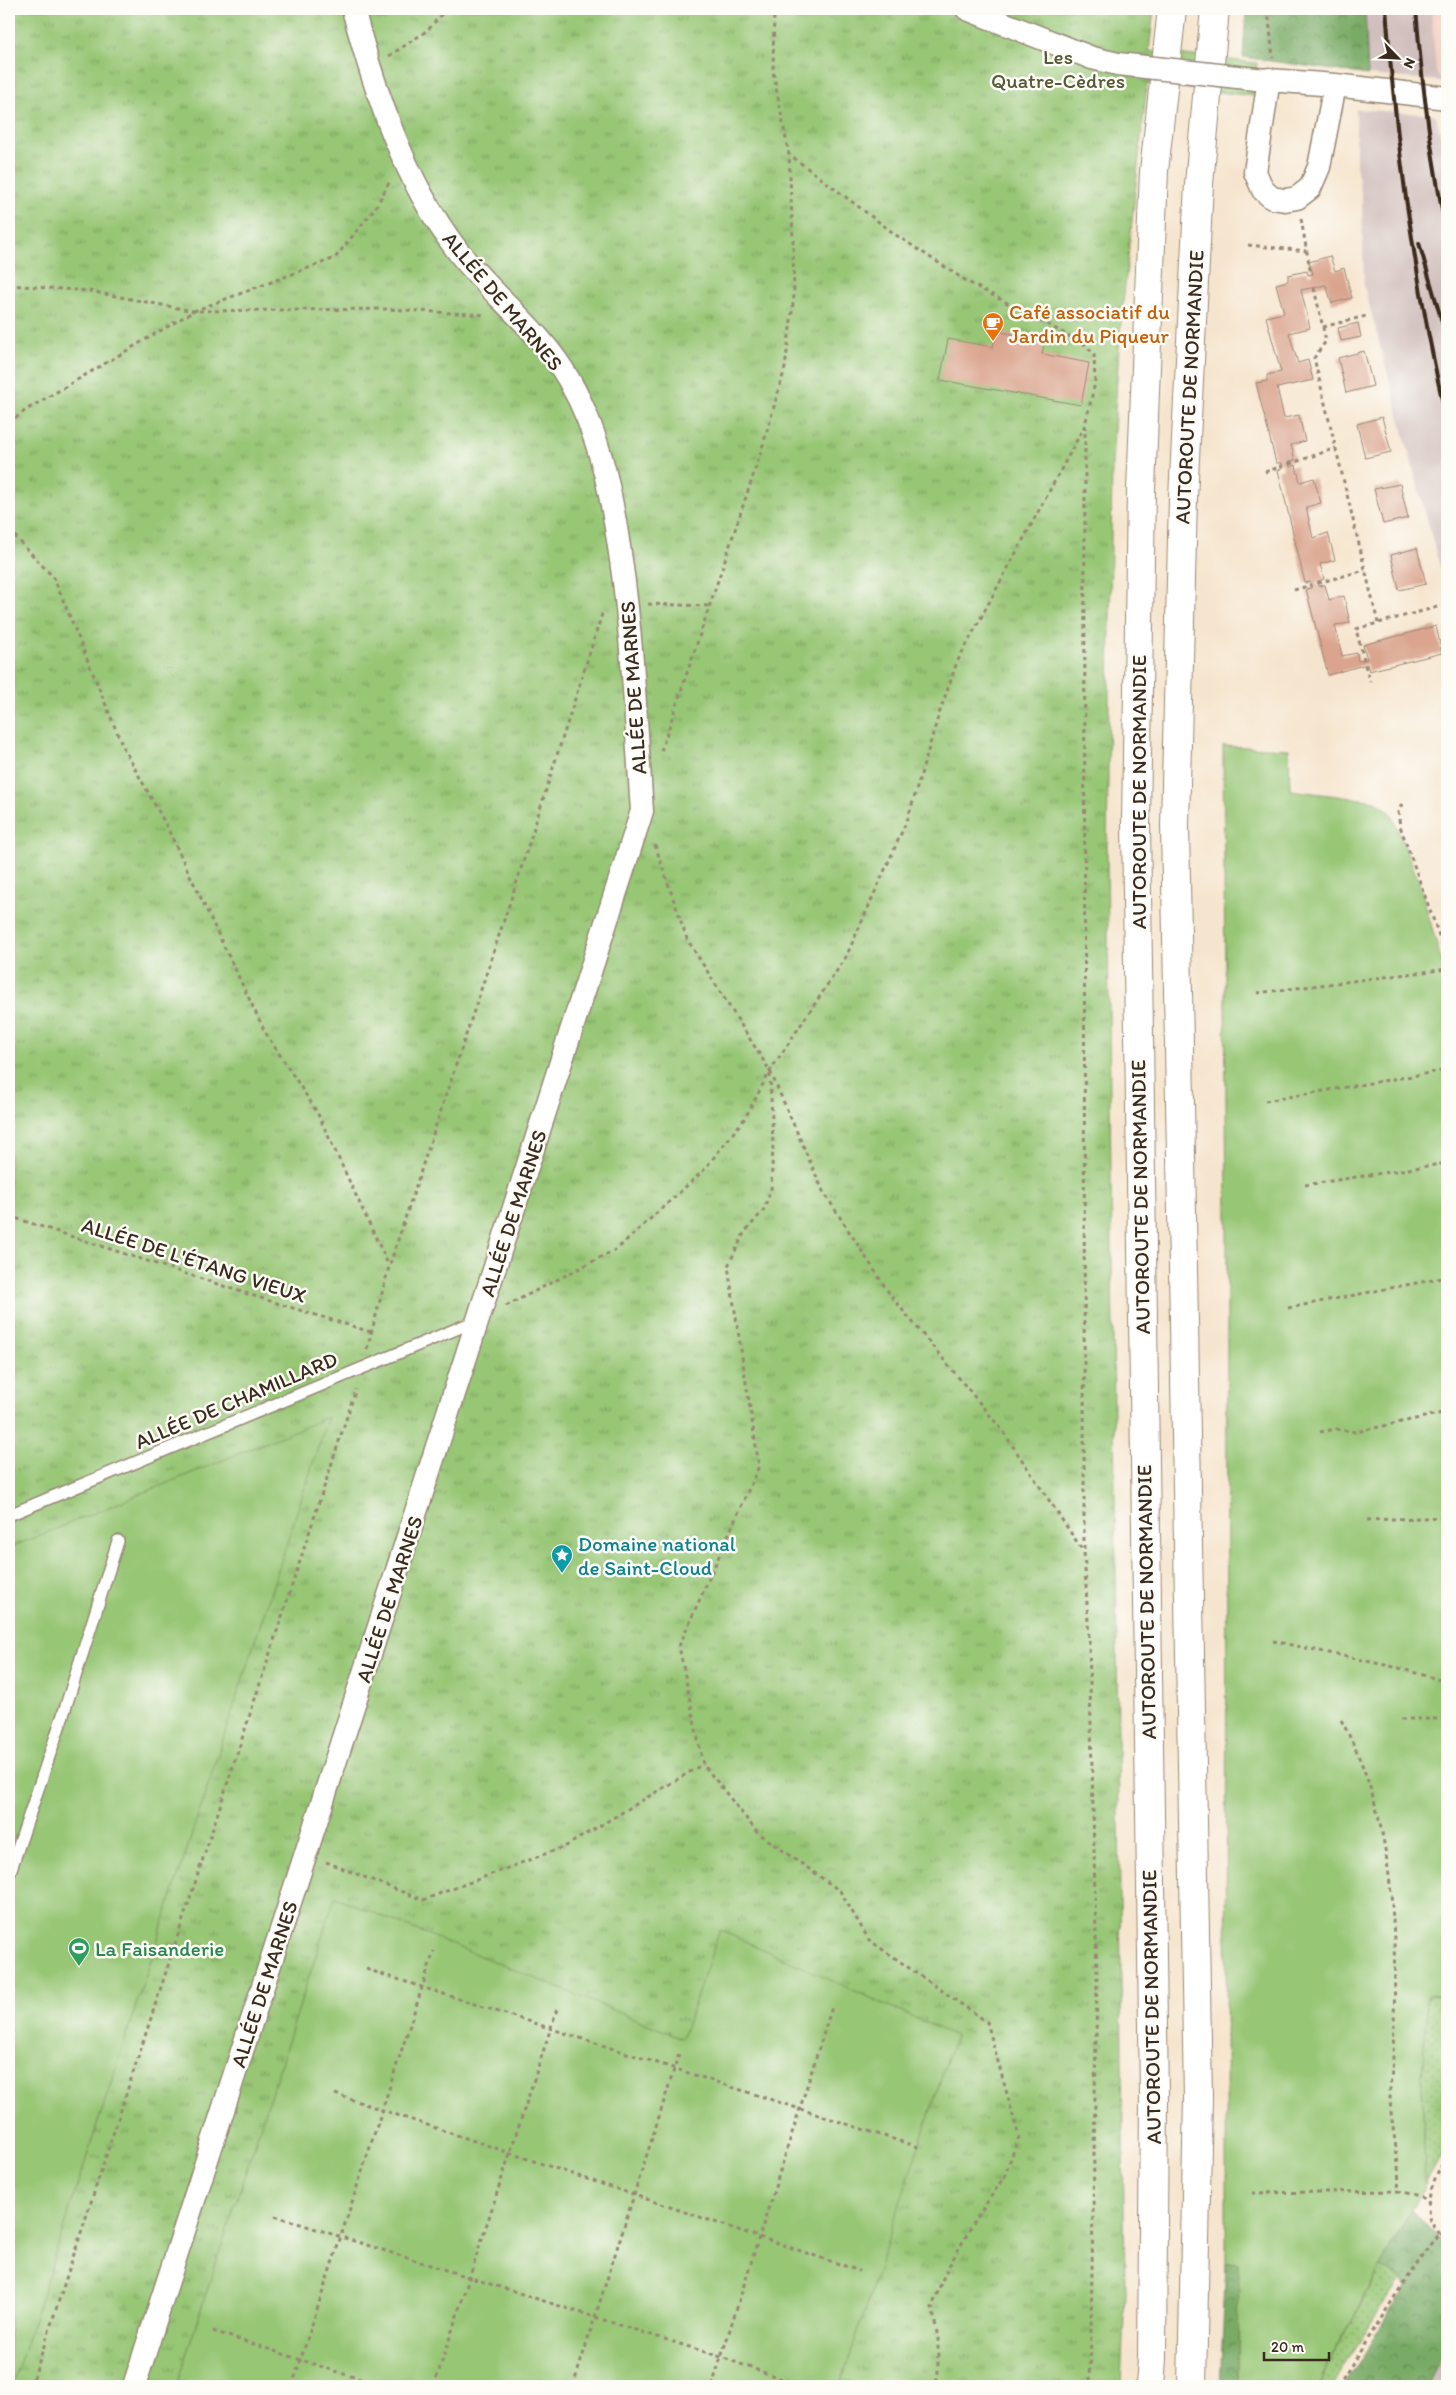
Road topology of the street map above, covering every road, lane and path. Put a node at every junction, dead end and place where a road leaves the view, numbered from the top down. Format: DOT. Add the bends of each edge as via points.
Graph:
graph roads {
  1 [pos="352,9"];
  2 [pos="446,9"];
  3 [pos="774,9"];
  4 [pos="966,9"];
  5 [pos="1172,9"];
  6 [pos="1215,9"];
  7 [pos="1268,9"];
  8 [pos="369,68"];
  9 [pos="1268,73"];
  10 [pos="1335,85"];
  11 [pos="1447,98"];
  12 [pos="789,155"];
  13 [pos="404,157"];
  14 [pos="1297,198"];
  15 [pos="1248,245"];
  16 [pos="1306,251"];
  17 [pos="1311,275"];
  18 [pos="9,285"];
  19 [pos="1314,288"];
  20 [pos="194,311"];
  21 [pos="1366,316"];
  22 [pos="519,318"];
  23 [pos="1324,327"];
  24 [pos="9,423"];
  25 [pos="1085,424"];
  26 [pos="1336,448"];
  27 [pos="1289,464"];
  28 [pos="1282,466"];
  29 [pos="1265,472"];
  30 [pos="9,530"];
  31 [pos="1365,570"];
  32 [pos="1318,584"];
  33 [pos="1311,585"];
  34 [pos="1294,590"];
  35 [pos="627,604"];
  36 [pos="709,606"];
  37 [pos="1441,606"];
  38 [pos="602,614"];
  39 [pos="1378,623"];
  40 [pos="1364,660"];
  41 [pos="1365,665"];
  42 [pos="1370,682"];
  43 [pos="659,760"];
  44 [pos="1402,804"];
  45 [pos="642,811"];
  46 [pos="1447,958"];
  47 [pos="1447,969"];
  48 [pos="1256,993"];
  49 [pos="1447,1070"];
  50 [pos="770,1071"];
  51 [pos="1264,1101"];
  52 [pos="1447,1163"];
  53 [pos="1305,1185"];
  54 [pos="9,1216"];
  55 [pos="389,1267"];
  56 [pos="1447,1277"];
  57 [pos="1288,1308"];
  58 [pos="478,1320"];
  59 [pos="371,1332"];
  60 [pos="362,1368"];
  61 [pos="1447,1412"];
  62 [pos="1320,1432"];
  63 [pos="9,1515"];
  64 [pos="1447,1518"];
  65 [pos="1367,1520"];
  66 [pos="118,1541"];
  67 [pos="1084,1551"];
  68 [pos="1274,1641"];
  69 [pos="1447,1682"];
  70 [pos="1401,1719"];
  71 [pos="1447,1719"];
  72 [pos="1341,1720"];
  73 [pos="703,1764"];
  74 [pos="306,1854"];
  75 [pos="9,1876"];
  76 [pos="434,1951"];
  77 [pos="366,1969"];
  78 [pos="422,1987"];
  79 [pos="558,2006"];
  80 [pos="832,2007"];
  81 [pos="551,2028"];
  82 [pos="679,2054"];
  83 [pos="674,2068"];
  84 [pos="335,2094"];
  85 [pos="800,2109"];
  86 [pos="382,2110"];
  87 [pos="918,2147"];
  88 [pos="510,2153"];
  89 [pos="1447,2156"];
  90 [pos="1398,2190"];
  91 [pos="1252,2193"];
  92 [pos="634,2195"];
  93 [pos="1429,2203"];
  94 [pos="275,2216"];
  95 [pos="1440,2234"];
  96 [pos="341,2236"];
  97 [pos="759,2237"];
  98 [pos="1447,2238"];
  99 [pos="860,2271"];
  100 [pos="469,2278"];
  101 [pos="596,2317"];
  102 [pos="213,2331"];
  103 [pos="721,2357"];
  104 [pos="301,2360"];
  105 [pos="31,2386"];
  106 [pos="134,2386"];
  107 [pos="292,2386"];
  108 [pos="381,2386"];
  109 [pos="434,2386"];
  110 [pos="573,2386"];
  111 [pos="712,2386"];
  112 [pos="802,2386"];
  113 [pos="934,2386"];
  114 [pos="1090,2386"];
  115 [pos="1150,2386"];
  116 [pos="1192,2386"];
  117 [pos="1338,2386"];
  1 -- 8 [label="street, ALLÉE DE MARNES"];
  2 -- 8 [label="path" via="428,30"];
  3 -- 12 [label="path, ALLÉE DE MARNES" via="773,71"];
  4 -- 9 [label="street, bridge" via="1092,58 1118,64"];
  5 -- 115 [label="highway, AUTOROUTE DE NORMANDIE" via="1154,171 1141,490 1136,822 1154,2097"];
  6 -- 116 [label="highway, AUTOROUTE DE NORMANDIE" via="1199,184 1183,498 1175,825 1198,2098"];
  7 -- 9 [label="path" via="1273,61"];
  8 -- 13 [label="street, ALLÉE DE MARNES"];
  9 -- 10 [label="street"];
  9 -- 14 [label="street" via="1255,172 1263,190 1272,198"];
  10 -- 11 [label="street"];
  10 -- 14 [label="street" via="1319,167 1310,188"];
  12 -- 25 [label="path" via="896,235 968,282 1084,344 1094,354 1095,383"];
  12 -- 36 [label="path, ALLÉE DE MARNES" via="794,296 785,368 761,452"];
  13 -- 20 [label="path" via="375,208 335,258"];
  13 -- 22 [label="street, ALLÉE DE MARNES" via="438,224 458,252"];
  14 -- 16 [label="path"];
  15 -- 16 [label="path"];
  16 -- 17 [label="path"];
  18 -- 20 [label="path" via="89,291"];
  19 -- 23 [label="path"];
  20 -- 22 [label="path" via="386,309"];
  20 -- 24 [label="path"];
  21 -- 23 [label="path"];
  22 -- 35 [label="street, ALLÉE DE MARNES" via="568,378 588,420 603,460 613,505"];
  23 -- 26 [label="path" via="1326,340 1314,358"];
  25 -- 50 [label="path" via="957,662 908,818 846,957"];
  25 -- 67 [label="path"];
  26 -- 27 [label="path"];
  26 -- 31 [label="path"];
  28 -- 29 [label="path"];
  30 -- 55 [label="path" via="54,578 123,748 165,823 265,1032 317,1112"];
  31 -- 32 [label="path"];
  31 -- 39 [label="path"];
  33 -- 34 [label="path"];
  35 -- 36 [label="path"];
  35 -- 45 [label="street, ALLÉE DE MARNES"];
  36 -- 43 [label="path, ALLÉE DE MARNES"];
  37 -- 39 [label="path"];
  38 -- 55 [label="path"];
  39 -- 40 [label="path" via="1356,629"];
  41 -- 42 [label="path"];
  44 -- 46 [label="path" via="1398,812 1400,826"];
  45 -- 50 [label="path" via="687,940"];
  45 -- 58 [label="street, ALLÉE DE MARNES"];
  47 -- 48 [label="path"];
  49 -- 51 [label="path"];
  50 -- 58 [label="path" via="745,1118 703,1171 617,1249"];
  50 -- 67 [label="path" via="823,1191 886,1288 1002,1430"];
  50 -- 73 [label="path" via="771,1190 763,1211 744,1233 728,1266 759,1466 679,1646"];
  52 -- 53 [label="path"];
  54 -- 59 [label="path, ALLÉE DE L'ÉTANG VIEUX"];
  55 -- 59 [label="path"];
  56 -- 57 [label="path"];
  58 -- 60 [label="lane, ALLÉE DE CHAMILLARD"];
  58 -- 74 [label="street, ALLÉE DE MARNES"];
  59 -- 60 [label="path"];
  60 -- 63 [label="lane, ALLÉE DE CHAMILLARD"];
  60 -- 105 [label="path"];
  61 -- 62 [label="path" via="1356,1432 1336,1429"];
  64 -- 65 [label="path"];
  66 -- 75 [label="lane"];
  67 -- 114 [label="path" via="1097,1980"];
  68 -- 69 [label="path" via="1399,1668"];
  70 -- 71 [label="path"];
  72 -- 90 [label="path" via="1370,1783 1388,1856 1394,1970 1390,2091"];
  73 -- 74 [label="path" via="566,1846 423,1900"];
  73 -- 113 [label="path" via="757,1832 840,1890 869,1940 987,2022 1019,2136 1004,2177 945,2273 932,2307 938,2338 938,2377"];
  74 -- 106 [label="street, ALLÉE DE MARNES"];
  76 -- 78 [label="path"];
  77 -- 78 [label="path"];
  78 -- 81 [label="path"];
  78 -- 86 [label="path"];
  79 -- 81 [label="path"];
  80 -- 85 [label="path"];
  81 -- 83 [label="path"];
  81 -- 88 [label="path"];
  82 -- 83 [label="path"];
  83 -- 85 [label="path"];
  83 -- 92 [label="path"];
  84 -- 86 [label="path"];
  85 -- 87 [label="path"];
  85 -- 97 [label="path"];
  86 -- 88 [label="path"];
  86 -- 96 [label="path"];
  88 -- 92 [label="path"];
  88 -- 100 [label="path"];
  89 -- 93 [label="path" via="1436,2176"];
  90 -- 91 [label="path"];
  90 -- 93 [label="path" via="1422,2196"];
  92 -- 97 [label="path"];
  92 -- 101 [label="path"];
  93 -- 95 [label="path" via="1429,2219"];
  94 -- 96 [label="path"];
  95 -- 98 [label="path"];
  95 -- 117 [label="path" via="1408,2276"];
  96 -- 100 [label="path"];
  96 -- 104 [label="path"];
  97 -- 99 [label="path"];
  97 -- 103 [label="path"];
  100 -- 101 [label="path"];
  100 -- 109 [label="path"];
  101 -- 103 [label="path"];
  101 -- 110 [label="path"];
  102 -- 104 [label="path"];
  103 -- 111 [label="path"];
  103 -- 112 [label="path"];
  104 -- 107 [label="path"];
  104 -- 108 [label="path"];
}
